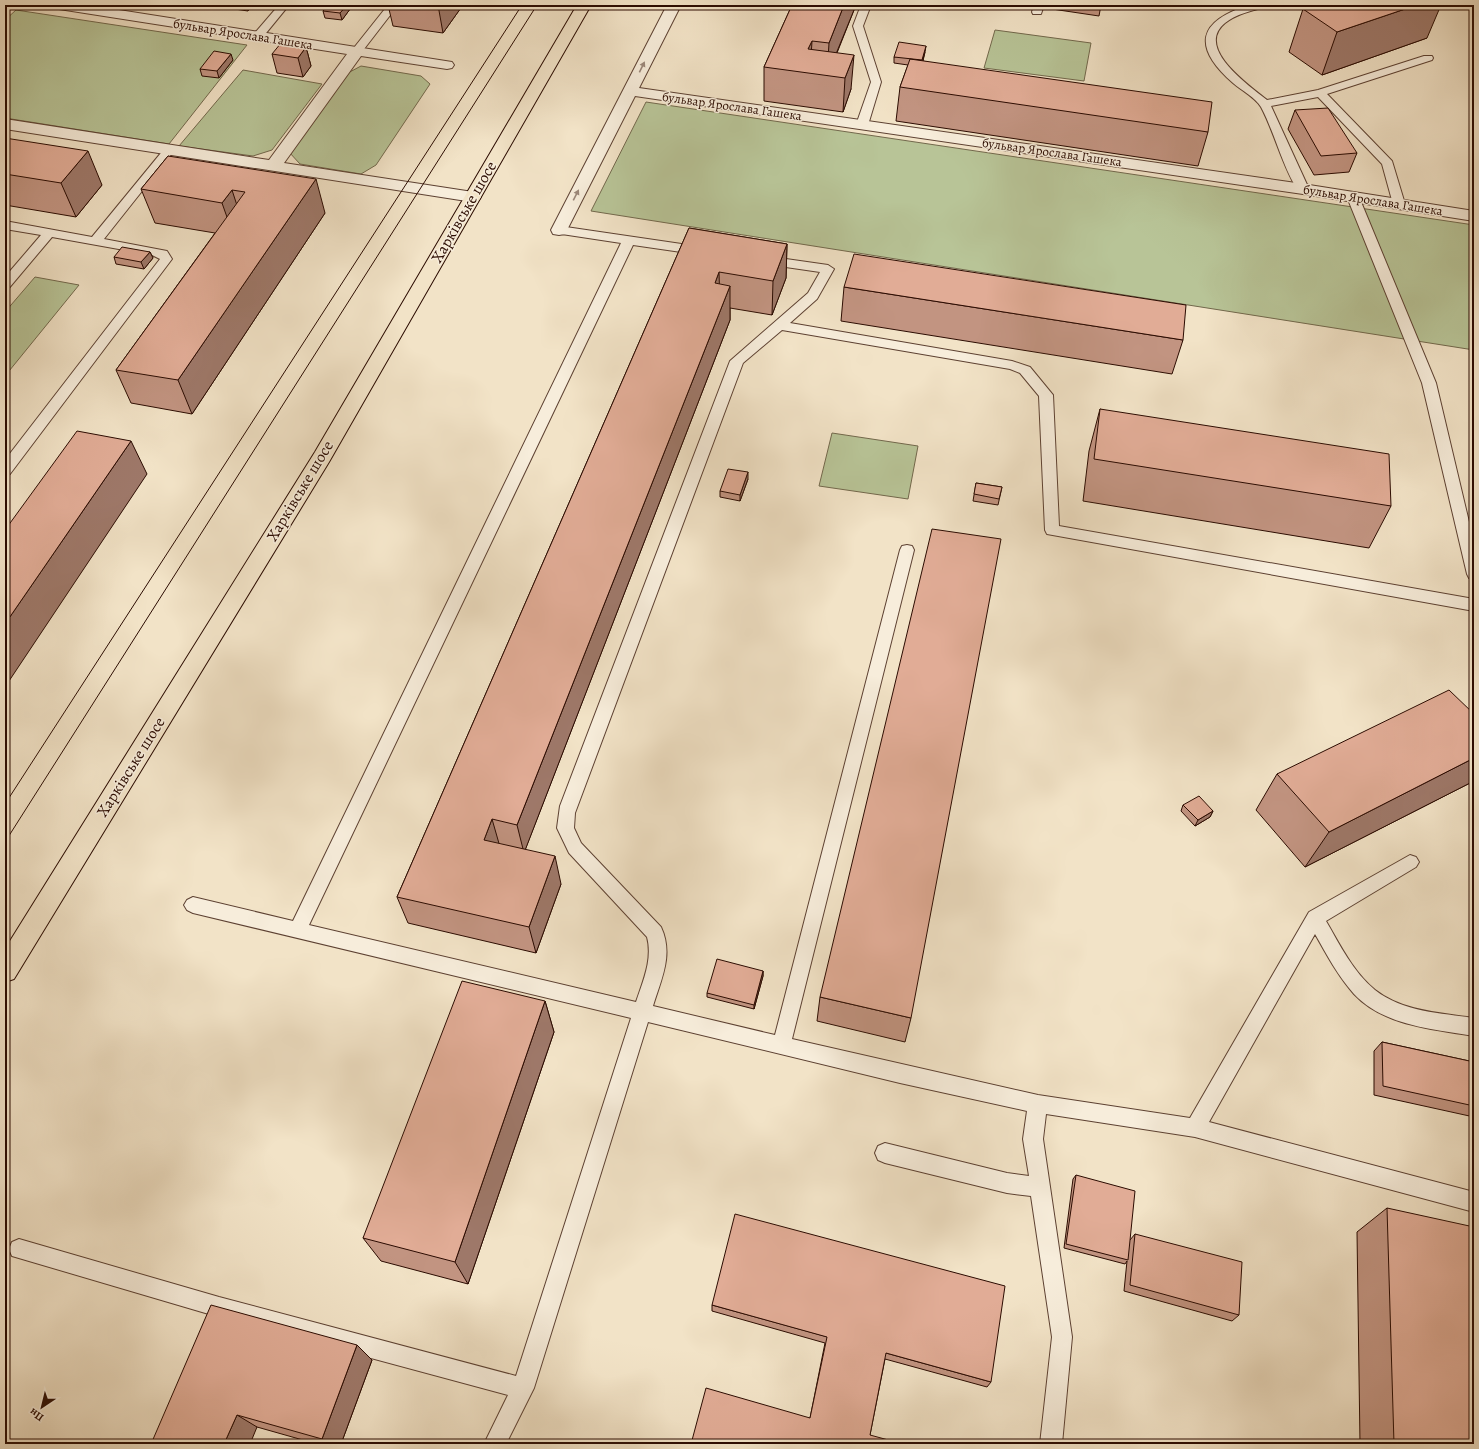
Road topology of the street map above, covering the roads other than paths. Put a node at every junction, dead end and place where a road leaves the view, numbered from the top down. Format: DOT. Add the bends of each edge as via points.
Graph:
graph roads {
  1 [pos="59,5"];
  2 [pos="284,5"];
  3 [pos="393,5"];
  4 [pos="584,5"];
  5 [pos="674,5"];
  6 [pos="866,5"];
  7 [pos="1261,5"];
  8 [pos="258,36"];
  9 [pos="357,51"];
  10 [pos="1428,58"];
  11 [pos="447,65"];
  12 [pos="630,91"];
  13 [pos="1320,93"];
  14 [pos="1265,104"];
  15 [pos="5,124"];
  16 [pos="862,125"];
  17 [pos="169,150"];
  18 [pos="273,166"];
  19 [pos="1303,189"];
  20 [pos="473,197"];
  21 [pos="1354,197"];
  22 [pos="1399,204"];
  23 [pos="1474,216"];
  24 [pos="5,225"];
  25 [pos="558,230"];
  26 [pos="50,232"];
  27 [pos="96,240"];
  28 [pos="629,240"];
  29 [pos="713,252"];
  30 [pos="750,258"];
  31 [pos="5,285"];
  32 [pos="779,325"];
  33 [pos="5,470"];
  34 [pos="907,550"];
  35 [pos="1474,574"];
  36 [pos="1474,605"];
  37 [pos="1410,862"];
  38 [pos="193,904"];
  39 [pos="1315,918"];
  40 [pos="298,930"];
  41 [pos="5,970"];
  42 [pos="643,1011"];
  43 [pos="1474,1028"];
  44 [pos="781,1046"];
  45 [pos="1038,1104"];
  46 [pos="1195,1128"];
  47 [pos="884,1153"];
  48 [pos="1041,1187"];
  49 [pos="1474,1202"];
  50 [pos="19,1249"];
  51 [pos="523,1388"];
  52 [pos="495,1444"];
  53 [pos="1051,1444"];
  1 -- 8 [label="street, бульвар Ярослава Гашека"];
  2 -- 8 [label="lane"];
  3 -- 9 [label="lane"];
  4 -- 20 [label="main road, Харківське шосе"];
  12 -- 5 [label="street, one-way"];
  6 -- 16 [label="lane" via="858,26 876,82"];
  7 -- 14 [label="lane" via="1232,14 1216,25 1210,40 1211,52"];
  8 -- 9 [label="street, бульвар Ярослава Гашека"];
  9 -- 11 [label="street, бульвар Ярослава Гашека"];
  9 -- 18 [label="street"];
  10 -- 13 [label="lane"];
  12 -- 16 [label="street, бульвар Ярослава Гашека"];
  25 -- 12 [label="street, one-way"];
  13 -- 14 [label="lane"];
  13 -- 22 [label="lane" via="1388,163"];
  14 -- 19 [label="lane"];
  15 -- 17 [label="street"];
  16 -- 19 [label="street, бульвар Ярослава Гашека"];
  17 -- 18 [label="street"];
  17 -- 27 [label="lane"];
  18 -- 20 [label="street"];
  19 -- 21 [label="street, бульвар Ярослава Гашека"];
  20 -- 41 [label="main road, Харківське шосе" via="322,456"];
  21 -- 22 [label="street, бульвар Ярослава Гашека"];
  21 -- 35 [label="lane" via="1429,383"];
  22 -- 23 [label="street, бульвар Ярослава Гашека"];
  24 -- 26 [label="lane"];
  25 -- 28 [label="lane"];
  26 -- 27 [label="lane"];
  26 -- 31 [label="lane"];
  27 -- 33 [label="lane" via="153,251 163,254 166,259"];
  28 -- 29 [label="lane"];
  28 -- 40 [label="lane"];
  30 -- 32 [label="lane" via="828,270 813,296"];
  32 -- 36 [label="lane" via="1012,365 1025,370 1046,395 1052,530"];
  32 -- 42 [label="lane" via="737,361 570,798 564,820 566,834 575,848 655,933 659,947 657,964"];
  34 -- 44 [label="lane"];
  37 -- 39 [label="lane"];
  38 -- 40 [label="lane"];
  39 -- 43 [label="lane" via="1354,980 1370,996 1395,1010"];
  39 -- 46 [label="lane"];
  40 -- 42 [label="lane"];
  42 -- 44 [label="lane"];
  42 -- 51 [label="lane"];
  44 -- 45 [label="lane"];
  45 -- 46 [label="lane"];
  45 -- 48 [label="lane" via="1033,1138"];
  46 -- 49 [label="lane"];
  47 -- 48 [label="lane" via="1007,1183"];
  48 -- 53 [label="lane" via="1062,1336"];
  50 -- 51 [label="lane" via="219,1307"];
  51 -- 52 [label="lane"];
}
